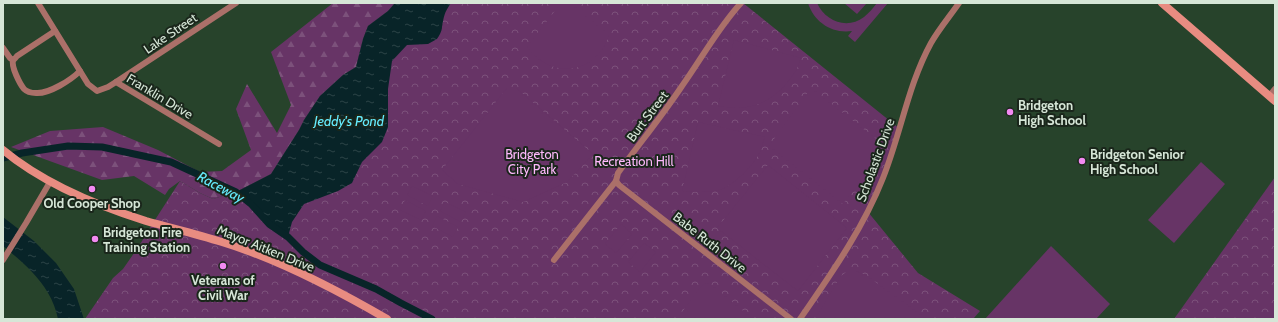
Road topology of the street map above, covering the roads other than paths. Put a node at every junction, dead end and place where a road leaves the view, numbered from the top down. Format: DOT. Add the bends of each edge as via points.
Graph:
graph roads {
  1 [pos="38,3"];
  2 [pos="236,3"];
  3 [pos="741,3"];
  4 [pos="959,3"];
  5 [pos="1162,3"];
  6 [pos="55,31"];
  7 [pos="3,48"];
  8 [pos="14,60"];
  9 [pos="80,71"];
  10 [pos="116,82"];
  11 [pos="1275,89"];
  12 [pos="1272,98"];
  13 [pos="220,144"];
  14 [pos="5,151"];
  15 [pos="616,181"];
  16 [pos="50,182"];
  17 [pos="4,259"];
  18 [pos="554,260"];
  19 [pos="387,319"];
  20 [pos="791,319"];
  21 [pos="800,319"];
  1 -- 6 [label="street, Franklin Drive"];
  2 -- 10 [label="street, Lake Street"];
  3 -- 15 [label="street, Burt Street" via="712,40 665,112 618,173"];
  4 -- 21 [label="street, Scholastic Drive" via="932,42 920,67 884,177 868,212 849,246"];
  5 -- 12 [label="street"];
  6 -- 8 [label="street"];
  6 -- 9 [label="street, Franklin Drive"];
  7 -- 8 [label="street"];
  8 -- 9 [label="street" via="13,67 19,81 25,90 30,92 41,93 56,87"];
  9 -- 10 [label="street, Franklin Drive" via="90,87 97,91"];
  10 -- 13 [label="street, Franklin Drive"];
  11 -- 12 [label="street"];
  14 -- 16 [label="street, Mayor Aitken Drive"];
  15 -- 18 [label="street, Burt Street"];
  15 -- 20 [label="street, Babe Ruth Drive"];
  16 -- 17 [label="street"];
  16 -- 19 [label="street, Mayor Aitken Drive" via="110,209 223,242 286,266"];
}
